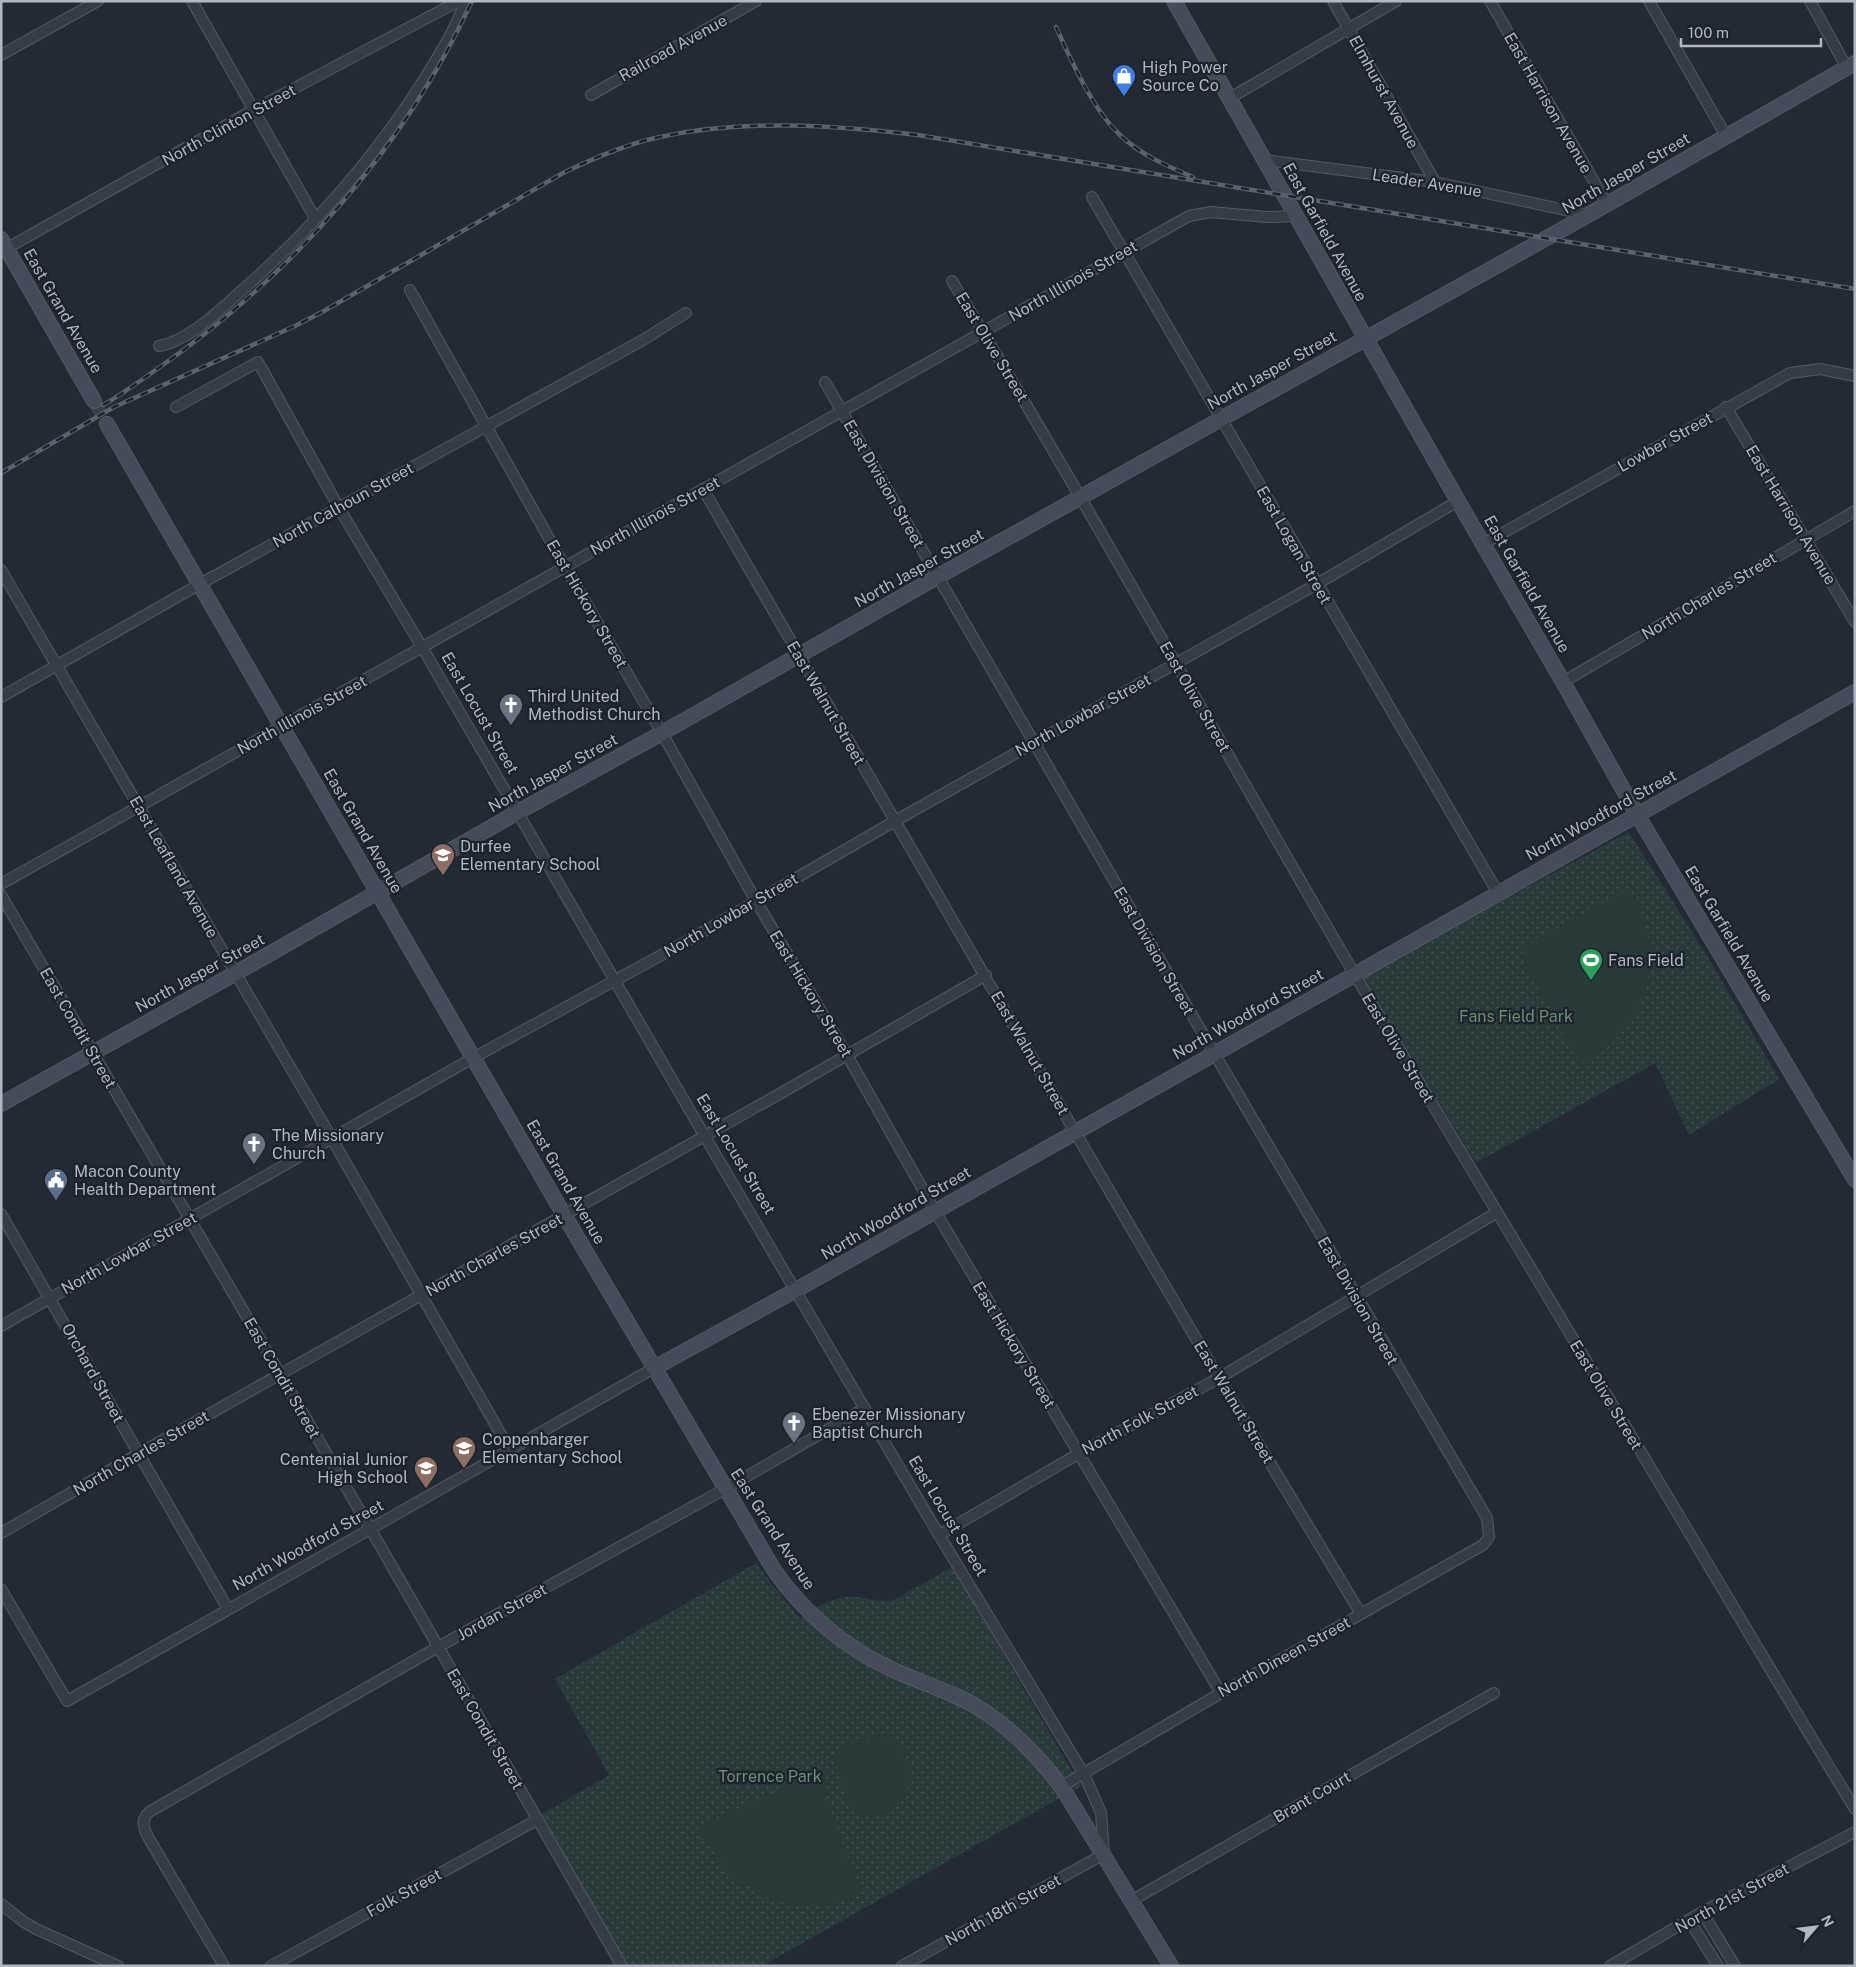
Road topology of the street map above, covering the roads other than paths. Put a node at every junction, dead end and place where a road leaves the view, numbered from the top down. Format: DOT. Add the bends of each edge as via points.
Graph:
graph roads {
  1 [pos="98,1"];
  2 [pos="192,1"];
  3 [pos="459,1"];
  4 [pos="465,1"];
  5 [pos="756,1"];
  6 [pos="1174,1"];
  7 [pos="1333,1"];
  8 [pos="1396,1"];
  9 [pos="1490,1"];
  10 [pos="1649,1"];
  11 [pos="1810,1"];
  12 [pos="1348,28"];
  13 [pos="1,55"];
  14 [pos="1851,65"];
  15 [pos="590,95"];
  16 [pos="1230,98"];
  17 [pos="253,110"];
  18 [pos="1726,136"];
  19 [pos="1264,160"];
  20 [pos="1435,182"];
  21 [pos="1092,197"];
  22 [pos="1606,204"];
  23 [pos="1588,215"];
  24 [pos="1296,216"];
  25 [pos="315,218"];
  26 [pos="3,247"];
  27 [pos="1123,252"];
  28 [pos="952,281"];
  29 [pos="410,290"];
  30 [pos="686,313"];
  31 [pos="983,332"];
  32 [pos="1365,338"];
  33 [pos="159,346"];
  34 [pos="1855,376"];
  35 [pos="825,382"];
  36 [pos="94,401"];
  37 [pos="176,407"];
  38 [pos="1726,407"];
  39 [pos="842,411"];
  40 [pos="1221,418"];
  41 [pos="107,424"];
  42 [pos="484,426"];
  43 [pos="703,489"];
  44 [pos="1081,497"];
  45 [pos="1458,501"];
  46 [pos="339,508"];
  47 [pos="1855,511"];
  48 [pos="1806,538"];
  49 [pos="1483,544"];
  50 [pos="565,567"];
  51 [pos="1,570"];
  52 [pos="937,577"];
  53 [pos="200,584"];
  54 [pos="1317,584"];
  55 [pos="1855,622"];
  56 [pos="422,647"];
  57 [pos="799,656"];
  58 [pos="58,664"];
  59 [pos="1176,664"];
  60 [pos="1563,682"];
  61 [pos="1855,692"];
  62 [pos="1,697"];
  63 [pos="281,726"];
  64 [pos="662,733"];
  65 [pos="1034,743"];
  66 [pos="139,807"];
  67 [pos="518,812"];
  68 [pos="1638,816"];
  69 [pos="895,821"];
  70 [pos="1,884"];
  71 [pos="379,892"];
  72 [pos="1498,893"];
  73 [pos="1,895"];
  74 [pos="756,901"];
  75 [pos="236,974"];
  76 [pos="1355,974"];
  77 [pos="986,975"];
  78 [pos="614,980"];
  79 [pos="93,1053"];
  80 [pos="1214,1053"];
  81 [pos="847,1055"];
  82 [pos="474,1058"];
  83 [pos="1,1104"];
  84 [pos="1075,1132"];
  85 [pos="704,1135"];
  86 [pos="332,1138"];
  87 [pos="1855,1180"];
  88 [pos="935,1211"];
  89 [pos="1496,1213"];
  90 [pos="1,1214"];
  91 [pos="564,1215"];
  92 [pos="189,1219"];
  93 [pos="796,1290"];
  94 [pos="420,1296"];
  95 [pos="1356,1297"];
  96 [pos="51,1298"];
  97 [pos="1,1326"];
  98 [pos="654,1368"];
  99 [pos="281,1374"];
  100 [pos="1219,1378"];
  101 [pos="865,1408"];
  102 [pos="510,1450"];
  103 [pos="138,1454"];
  104 [pos="1078,1454"];
  105 [pos="725,1489"];
  106 [pos="1486,1518"];
  107 [pos="371,1530"];
  108 [pos="1,1533"];
  109 [pos="939,1535"];
  110 [pos="1,1589"];
  111 [pos="228,1609"];
  112 [pos="1361,1614"];
  113 [pos="438,1647"];
  114 [pos="1221,1693"];
  115 [pos="1494,1693"];
  116 [pos="1084,1774"];
  117 [pos="1062,1786"];
  118 [pos="1855,1809"];
  119 [pos="537,1820"];
  120 [pos="1855,1832"];
  121 [pos="1104,1854"];
  122 [pos="1131,1901"];
  123 [pos="1,1904"];
  124 [pos="1702,1912"];
  125 [pos="1690,1920"];
  126 [pos="1169,1965"];
  127 [pos="118,1966"];
  128 [pos="224,1966"];
  129 [pos="271,1966"];
  130 [pos="622,1966"];
  131 [pos="902,1966"];
  132 [pos="1610,1966"];
  133 [pos="1718,1966"];
  134 [pos="1735,1966"];
  1 -- 13 [label="street"];
  2 -- 17 [label="street"];
  3 -- 17 [label="street, North Clinton Street"];
  4 -- 25 [label="street" via="441,52 396,121 346,185"];
  5 -- 15 [label="street, Railroad Avenue"];
  6 -- 16 [label="street, East Garfield Avenue"];
  7 -- 12 [label="street, Elmhurst Avenue"];
  8 -- 12 [label="street"];
  9 -- 22 [label="street, East Harrison Avenue"];
  10 -- 18 [label="street"];
  11 -- 14 [label="street"];
  12 -- 16 [label="street"];
  12 -- 20 [label="street, Elmhurst Avenue"];
  14 -- 18 [label="street, North Jasper Street"];
  16 -- 19 [label="street, East Garfield Avenue"];
  17 -- 25 [label="street"];
  17 -- 26 [label="street, North Clinton Street"];
  18 -- 22 [label="street, North Jasper Street"];
  19 -- 20 [label="street, Leader Avenue"];
  19 -- 24 [label="street, East Garfield Avenue"];
  20 -- 23 [label="street, Leader Avenue"];
  21 -- 27 [label="street, East Logan Street"];
  22 -- 23 [label="street, North Jasper Street"];
  23 -- 32 [label="street, North Jasper Street"];
  24 -- 27 [label="street, North Illinois Street" via="1211,212 1189,216"];
  24 -- 32 [label="street, East Garfield Avenue"];
  25 -- 33 [label="street" via="274,262 219,311 190,332"];
  26 -- 36 [label="street, East Grand Avenue"];
  27 -- 31 [label="street, North Illinois Street"];
  27 -- 40 [label="street, East Logan Street"];
  28 -- 31 [label="street, East Olive Street"];
  29 -- 42 [label="street, East Hickory Street"];
  30 -- 42 [label="street, North Calhoun Street" via="643,340"];
  31 -- 39 [label="street, North Illinois Street"];
  31 -- 44 [label="street, East Olive Street"];
  32 -- 40 [label="street, North Jasper Street"];
  32 -- 45 [label="street, East Garfield Avenue"];
  34 -- 38 [label="street, Lowber Street" via="1820,369 1790,373"];
  35 -- 39 [label="street, East Division Street"];
  37 -- 46 [label="street, East Locust Street" via="258,362"];
  38 -- 48 [label="street, East Harrison Avenue"];
  38 -- 49 [label="street, Lowber Street"];
  39 -- 43 [label="street, North Illinois Street"];
  39 -- 52 [label="street, East Division Street"];
  40 -- 44 [label="street, North Jasper Street"];
  40 -- 54 [label="street, East Logan Street"];
  41 -- 53 [label="street, East Grand Avenue"];
  42 -- 46 [label="street, North Calhoun Street"];
  42 -- 50 [label="street, East Hickory Street"];
  43 -- 50 [label="street, North Illinois Street"];
  43 -- 57 [label="street, East Walnut Street"];
  44 -- 52 [label="street, North Jasper Street"];
  44 -- 59 [label="street, East Olive Street"];
  45 -- 49 [label="street, East Garfield Avenue"];
  45 -- 54 [label="street, North Lowbar Street"];
  46 -- 53 [label="street, North Calhoun Street"];
  46 -- 56 [label="street, East Locust Street"];
  47 -- 48 [label="street, North Charles Street"];
  48 -- 55 [label="street, East Harrison Avenue"];
  48 -- 60 [label="street, North Charles Street"];
  49 -- 60 [label="street, East Garfield Avenue"];
  50 -- 56 [label="street, North Illinois Street"];
  50 -- 64 [label="street, East Hickory Street"];
  51 -- 58 [label="street, East Leafland Avenue"];
  52 -- 57 [label="street, North Jasper Street"];
  52 -- 65 [label="street, East Division Street"];
  53 -- 58 [label="street, North Calhoun Street"];
  53 -- 63 [label="street, East Grand Avenue"];
  54 -- 59 [label="street, North Lowbar Street"];
  54 -- 72 [label="street, East Logan Street"];
  56 -- 63 [label="street, North Illinois Street"];
  56 -- 67 [label="street, East Locust Street"];
  57 -- 64 [label="street, North Jasper Street"];
  57 -- 69 [label="street, East Walnut Street"];
  58 -- 62 [label="street, North Calhoun Street"];
  58 -- 66 [label="street, East Leafland Avenue"];
  59 -- 65 [label="street, North Lowbar Street"];
  59 -- 76 [label="street, East Olive Street"];
  60 -- 68 [label="street, East Garfield Avenue"];
  61 -- 68 [label="street, North Woodford Street"];
  63 -- 66 [label="street, North Illinois Street"];
  63 -- 71 [label="street, East Grand Avenue"];
  64 -- 67 [label="street, North Jasper Street"];
  64 -- 74 [label="street, East Hickory Street"];
  65 -- 69 [label="street, North Lowbar Street"];
  65 -- 80 [label="street, East Division Street"];
  66 -- 70 [label="street, North Illinois Street"];
  66 -- 75 [label="street, East Leafland Avenue"];
  67 -- 71 [label="street, North Jasper Street"];
  67 -- 78 [label="street, East Locust Street"];
  68 -- 72 [label="street, North Woodford Street"];
  68 -- 87 [label="street, East Garfield Avenue"];
  69 -- 74 [label="street, North Lowbar Street"];
  69 -- 77 [label="street, East Walnut Street"];
  71 -- 75 [label="street, North Jasper Street"];
  71 -- 82 [label="street, East Grand Avenue"];
  72 -- 76 [label="street, North Woodford Street"];
  73 -- 79 [label="street, East Condit Street"];
  74 -- 78 [label="street, North Lowbar Street"];
  74 -- 81 [label="street, East Hickory Street"];
  75 -- 79 [label="street, North Jasper Street"];
  75 -- 86 [label="street, East Leafland Avenue"];
  76 -- 80 [label="street, North Woodford Street"];
  76 -- 89 [label="street, East Olive Street"];
  77 -- 81 [label="street, North Charles Street"];
  77 -- 84 [label="street, East Walnut Street"];
  78 -- 82 [label="street, North Lowbar Street"];
  78 -- 85 [label="street, East Locust Street"];
  79 -- 83 [label="street, North Jasper Street"];
  79 -- 92 [label="street, East Condit Street"];
  80 -- 84 [label="street, North Woodford Street"];
  80 -- 95 [label="street, East Division Street"];
  81 -- 85 [label="street, North Charles Street"];
  81 -- 88 [label="street, East Hickory Street"];
  82 -- 86 [label="street, North Lowbar Street"];
  82 -- 91 [label="street, East Grand Avenue"];
  84 -- 88 [label="street, North Woodford Street"];
  84 -- 100 [label="street, East Walnut Street"];
  85 -- 91 [label="street, North Charles Street"];
  85 -- 93 [label="street, East Locust Street"];
  86 -- 92 [label="street, North Lowbar Street"];
  86 -- 94 [label="street, East Leafland Avenue"];
  88 -- 93 [label="street, North Woodford Street"];
  88 -- 104 [label="street, East Hickory Street"];
  89 -- 95 [label="street, North Folk Street"];
  89 -- 118 [label="street, East Olive Street"];
  90 -- 96 [label="street, Orchard Street"];
  91 -- 94 [label="street, North Charles Street"];
  91 -- 98 [label="street, East Grand Avenue"];
  92 -- 96 [label="street, North Lowbar Street"];
  92 -- 99 [label="street, East Condit Street"];
  93 -- 98 [label="street, North Woodford Street"];
  93 -- 101 [label="street, East Locust Street"];
  94 -- 99 [label="street, North Charles Street"];
  94 -- 102 [label="street, East Leafland Avenue"];
  95 -- 100 [label="street, North Folk Street"];
  95 -- 106 [label="street, East Division Street"];
  96 -- 97 [label="street, North Lowbar Street"];
  96 -- 103 [label="street, Orchard Street"];
  98 -- 102 [label="street, North Woodford Street"];
  98 -- 105 [label="street, East Grand Avenue"];
  99 -- 103 [label="street, North Charles Street"];
  99 -- 107 [label="street, East Condit Street"];
  100 -- 104 [label="street, North Folk Street"];
  100 -- 112 [label="street, East Walnut Street"];
  101 -- 105 [label="street, Jordan Street"];
  101 -- 109 [label="street, East Locust Street"];
  102 -- 107 [label="street, North Woodford Street"];
  103 -- 108 [label="street, North Charles Street"];
  103 -- 111 [label="street, Orchard Street"];
  104 -- 109 [label="street, North Folk Street"];
  104 -- 114 [label="street, East Hickory Street"];
  105 -- 113 [label="street, Jordan Street"];
  105 -- 117 [label="street, East Grand Avenue" via="774,1570 805,1610 839,1639 866,1655 980,1709 1016,1736"];
  106 -- 112 [label="street, North Dineen Street" via="1489,1537 1482,1545"];
  107 -- 111 [label="street, North Woodford Street"];
  107 -- 113 [label="street, East Condit Street"];
  109 -- 116 [label="street, East Locust Street"];
  110 -- 111 [label="street, North Woodford Street" via="67,1701"];
  112 -- 114 [label="street, North Dineen Street"];
  113 -- 119 [label="street, East Condit Street"];
  113 -- 128 [label="street, Jordan Street" via="154,1808 146,1816 143,1825 148,1837"];
  114 -- 116 [label="street, North Dineen Street"];
  115 -- 122 [label="street, Brant Court"];
  116 -- 117 [label="street, North Dineen Street"];
  116 -- 121 [label="street, East Locust Street" via="1101,1813"];
  117 -- 121 [label="street, East Grand Avenue"];
  119 -- 129 [label="street, Folk Street"];
  119 -- 130 [label="street, East Condit Street"];
  120 -- 124 [label="street, North 21st Street"];
  121 -- 122 [label="street, East Locust Street"];
  121 -- 131 [label="street, North 18th Street"];
  122 -- 126 [label="street, East Locust Street"];
  123 -- 127 [label="street" via="36,1929"];
  124 -- 125 [label="street, North 21st Street"];
  124 -- 134 [label="street"];
  125 -- 132 [label="street, North 21st Street"];
  125 -- 133 [label="street"];
}
